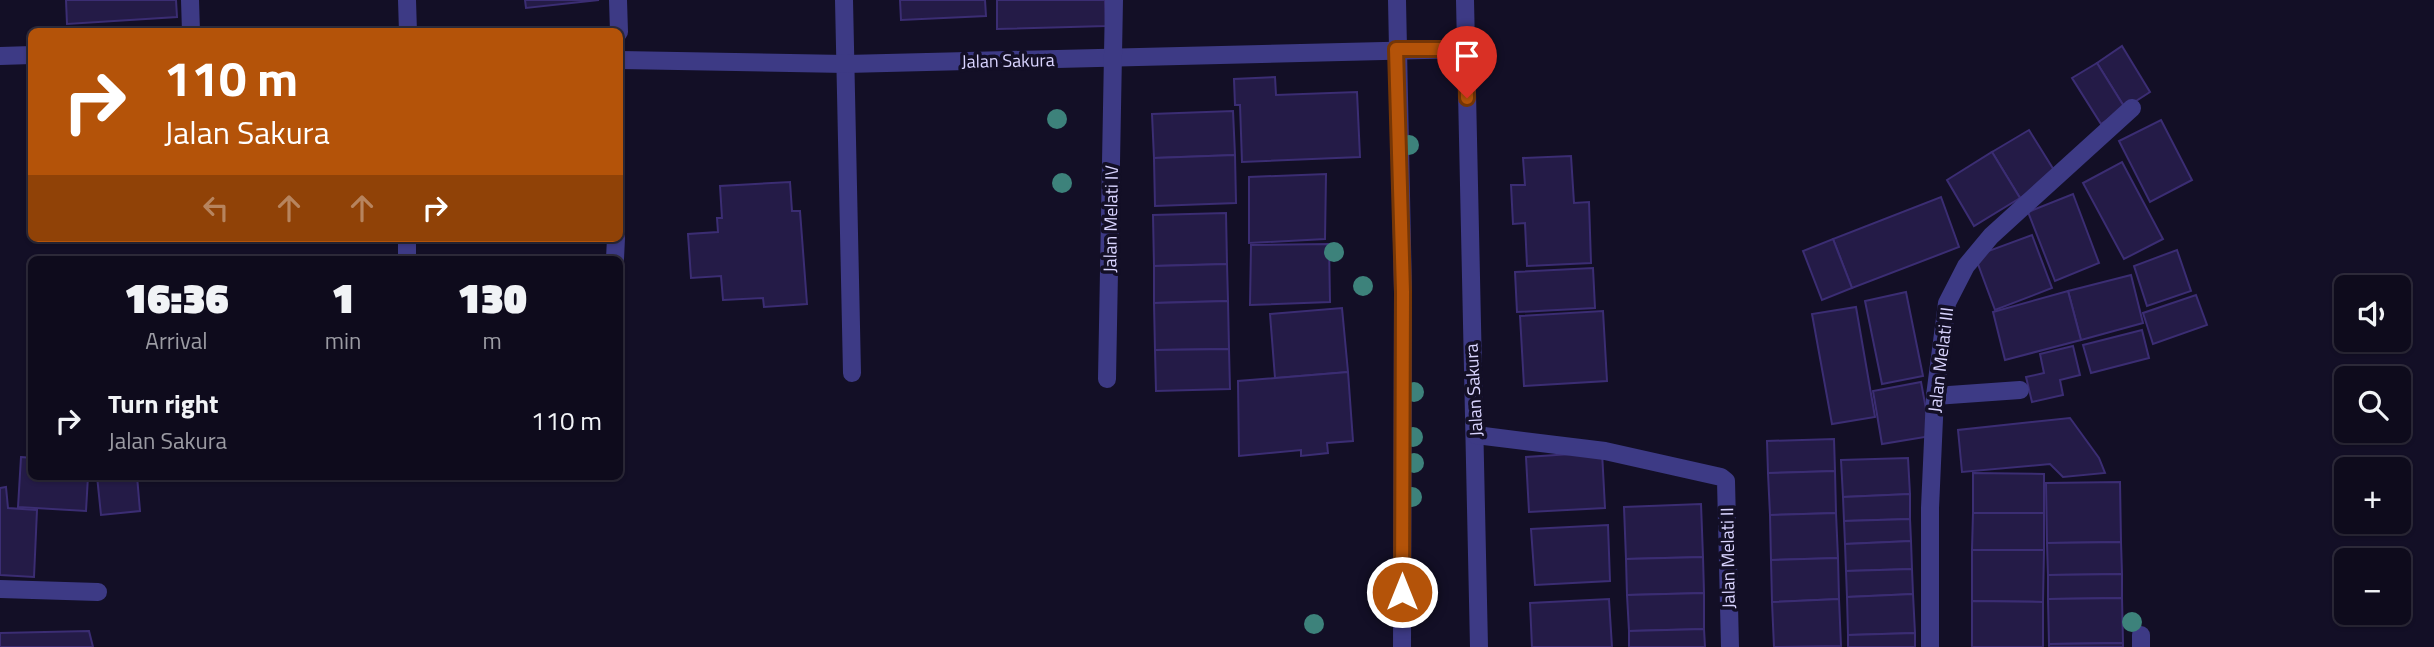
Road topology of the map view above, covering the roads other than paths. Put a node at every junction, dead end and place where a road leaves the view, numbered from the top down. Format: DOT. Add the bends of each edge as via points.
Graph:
graph roads {
  1 [pos="190,0"];
  2 [pos="407,0"];
  3 [pos="618,0"];
  4 [pos="844,0"];
  5 [pos="1114,0"];
  6 [pos="1397,0"];
  7 [pos="1465,0"];
  8 [pos="191,28"];
  9 [pos="408,28"];
  10 [pos="618,28"];
  11 [pos="1396,49"];
  12 [pos="1466,49"];
  13 [pos="28,55"];
  14 [pos="0,56"];
  15 [pos="1115,59"];
  16 [pos="623,60"];
  17 [pos="846,64"];
  18 [pos="2132,108"];
  19 [pos="852,373"];
  20 [pos="1107,379"];
  21 [pos="2020,390"];
  22 [pos="1935,396"];
  23 [pos="1476,435"];
  24 [pos="0,589"];
  25 [pos="98,592"];
  26 [pos="1402,647"];
  27 [pos="1479,647"];
  28 [pos="1730,647"];
  29 [pos="1930,647"];
  1 -- 8 [label="street"];
  2 -- 9 [label="street"];
  3 -- 10 [label="street"];
  4 -- 17 [label="street"];
  5 -- 15 [label="street, Jalan Melati IV"];
  6 -- 11 [label="street"];
  7 -- 12 [label="street, Jalan Sakura"];
  11 -- 12 [label="street, Jalan Sakura"];
  11 -- 15 [label="street, Jalan Sakura"];
  11 -- 26 [label="street" via="1403,292"];
  12 -- 23 [label="street, Jalan Sakura"];
  13 -- 14 [label="street"];
  15 -- 17 [label="street, Jalan Sakura"];
  15 -- 20 [label="street, Jalan Melati IV"];
  16 -- 17 [label="street, Jalan Sakura"];
  17 -- 19 [label="street"];
  18 -- 22 [label="street, Jalan Melati III" via="1991,236 1966,266 1947,303"];
  21 -- 22 [label="street"];
  22 -- 29 [label="street, Jalan Melati III"];
  23 -- 27 [label="street, Jalan Sakura"];
  23 -- 28 [label="street, Jalan Melati II" via="1605,451 1726,481"];
  24 -- 25 [label="street"];
}
